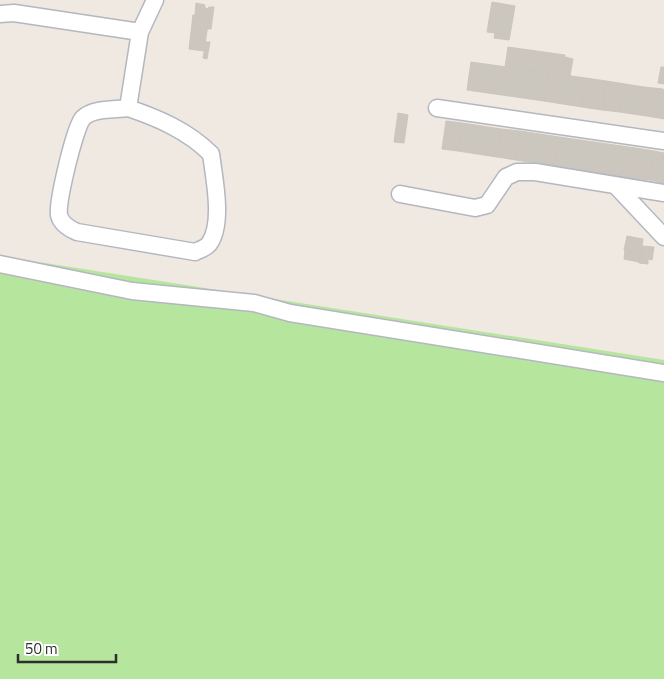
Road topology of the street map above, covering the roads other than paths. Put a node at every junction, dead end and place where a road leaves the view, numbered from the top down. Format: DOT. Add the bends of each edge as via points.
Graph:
graph roads {
  1 [pos="155,0"];
  2 [pos="0,14"];
  3 [pos="140,32"];
  4 [pos="128,108"];
  5 [pos="437,108"];
  6 [pos="664,141"];
  7 [pos="616,186"];
  8 [pos="664,193"];
  9 [pos="400,194"];
  10 [pos="664,237"];
  11 [pos="0,264"];
  12 [pos="664,373"];
  1 -- 3 [label="lane"];
  2 -- 3 [label="lane" via="24,14"];
  3 -- 4 [label="lane"];
  4 -- 4 [label="lane" via="190,136 211,154 217,194 213,235 208,245 195,252 78,232 66,227 59,216 76,129 83,118 92,112"];
  5 -- 6 [label="lane"];
  7 -- 8 [label="lane"];
  7 -- 9 [label="lane" via="518,172 502,181 487,205 475,208"];
  7 -- 10 [label="lane"];
  11 -- 12 [label="lane" via="132,291 254,303 290,313"];
}
